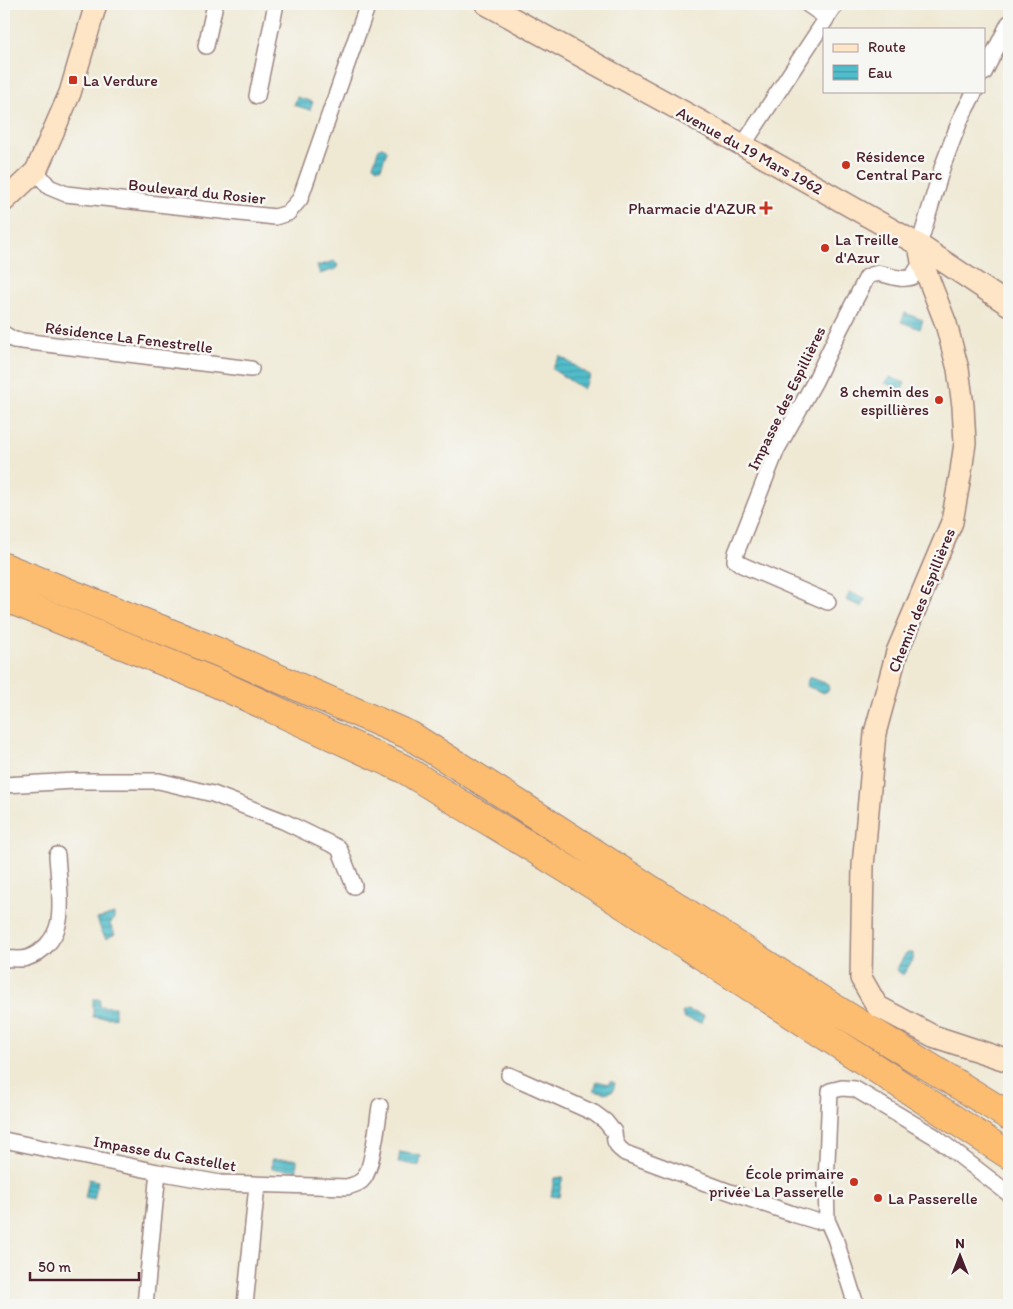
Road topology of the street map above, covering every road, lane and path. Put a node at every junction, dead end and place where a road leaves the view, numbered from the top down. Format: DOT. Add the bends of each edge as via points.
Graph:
graph roads {
  1 [pos="96,4"];
  2 [pos="215,4"];
  3 [pos="276,4"];
  4 [pos="368,4"];
  5 [pos="486,4"];
  6 [pos="807,4"];
  7 [pos="836,4"];
  8 [pos="827,18"];
  9 [pos="1009,23"];
  10 [pos="206,46"];
  11 [pos="986,69"];
  12 [pos="974,92"];
  13 [pos="257,96"];
  14 [pos="743,145"];
  15 [pos="36,171"];
  16 [pos="4,201"];
  17 [pos="920,254"];
  18 [pos="1009,304"];
  19 [pos="4,334"];
  20 [pos="251,369"];
  21 [pos="4,567"];
  22 [pos="4,597"];
  23 [pos="828,602"];
  24 [pos="4,785"];
  25 [pos="57,855"];
  26 [pos="354,886"];
  27 [pos="4,959"];
  28 [pos="1009,1061"];
  29 [pos="509,1075"];
  30 [pos="380,1106"];
  31 [pos="1009,1116"];
  32 [pos="4,1140"];
  33 [pos="1009,1155"];
  34 [pos="158,1172"];
  35 [pos="257,1185"];
  36 [pos="1009,1194"];
  37 [pos="827,1220"];
  38 [pos="145,1305"];
  39 [pos="246,1305"];
  40 [pos="856,1305"];
  1 -- 15 [label="street" via="70,93"];
  2 -- 10 [label="street"];
  3 -- 13 [label="street"];
  4 -- 15 [label="street, Boulevard du Rosier" via="300,200 288,213 275,217 66,194 49,187"];
  5 -- 14 [label="street, Avenue du 19 Mars 1962"];
  6 -- 8 [label="street"];
  7 -- 8 [label="street"];
  8 -- 14 [label="street"];
  9 -- 11 [label="street"];
  12 -- 17 [label="street" via="943,165"];
  14 -- 17 [label="street, Avenue du 19 Mars 1962"];
  15 -- 16 [label="street"];
  17 -- 18 [label="street, Avenue du 19 Mars 1962"];
  17 -- 23 [label="street, Impasse des Espillières" via="912,277 874,273 867,277 777,449 736,553 735,560 742,565"];
  17 -- 28 [label="street, Chemin des Espillières" via="946,324 958,369 965,443 952,522 897,652 876,733 863,866 861,978 877,1006 932,1036"];
  19 -- 20 [label="street, Résidence La Fenestrelle" via="14,340"];
  21 -- 31 [label="highway" via="218,652 411,736"];
  22 -- 33 [label="highway" via="212,681 404,769 598,888"];
  24 -- 26 [label="street" via="75,780 159,780 213,794 283,821 339,848"];
  25 -- 27 [label="street" via="60,904 58,925 51,939 42,950 26,958"];
  29 -- 37 [label="street" via="594,1113 614,1132 619,1148 625,1153 796,1215 816,1221"];
  30 -- 35 [label="street, Impasse du Castellet" via="369,1167 365,1178 358,1184 347,1187"];
  32 -- 34 [label="street, Impasse du Castellet"];
  34 -- 35 [label="street, Impasse du Castellet" via="220,1183"];
  34 -- 38 [label="street"];
  35 -- 39 [label="street"];
  36 -- 37 [label="street" via="934,1136 855,1089 842,1088 830,1091"];
  37 -- 40 [label="street"];
}
